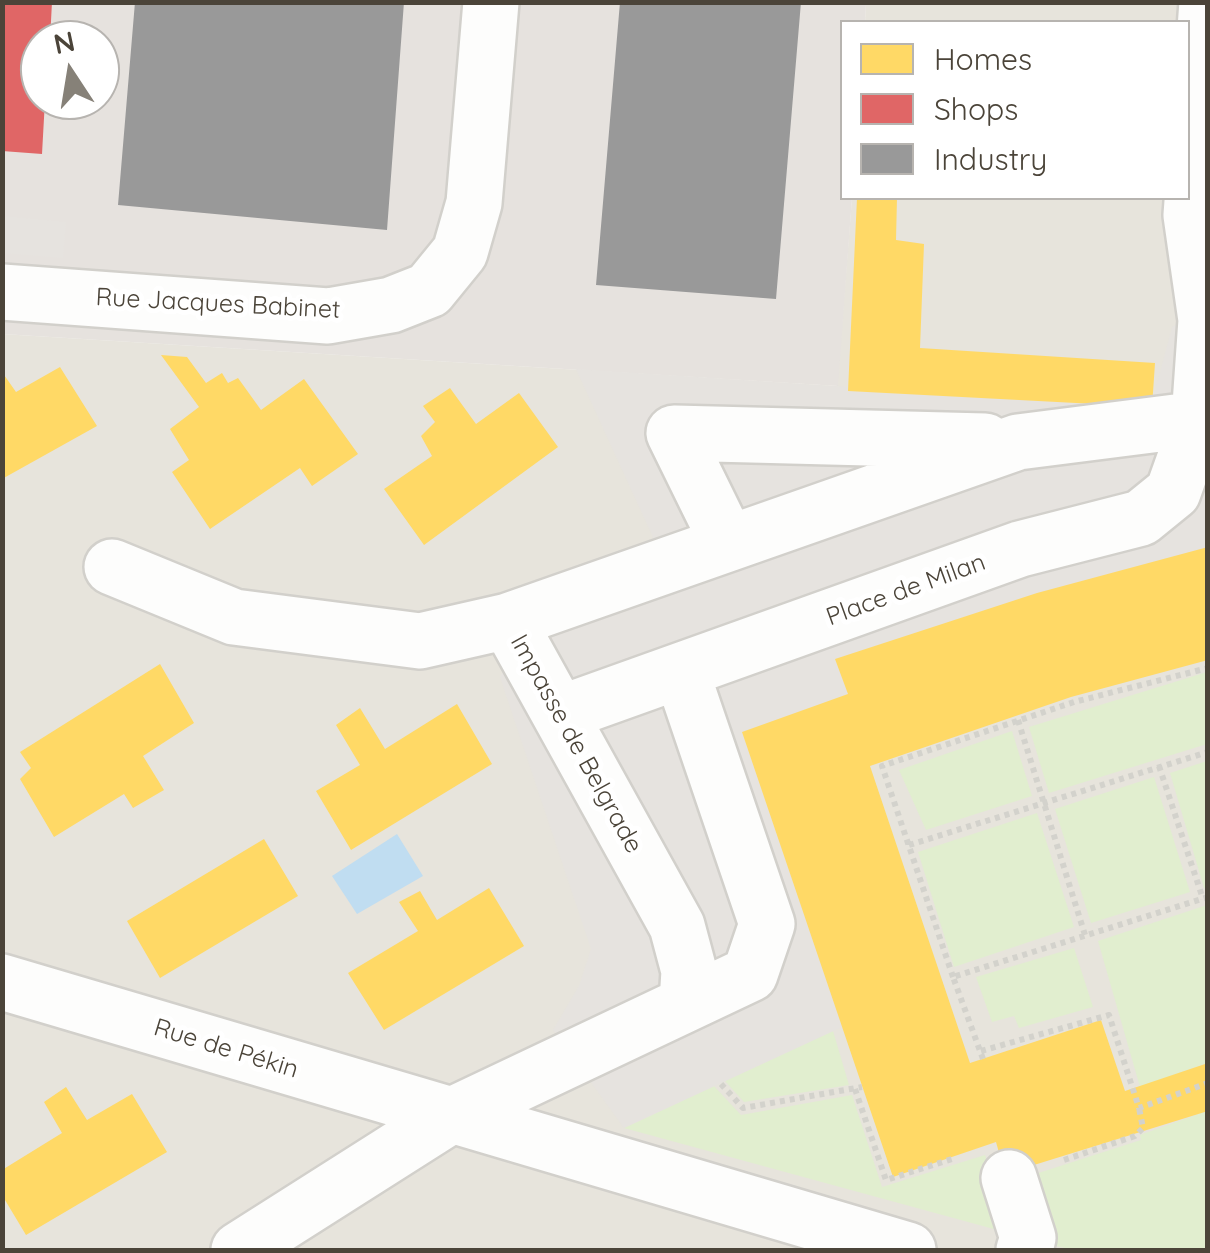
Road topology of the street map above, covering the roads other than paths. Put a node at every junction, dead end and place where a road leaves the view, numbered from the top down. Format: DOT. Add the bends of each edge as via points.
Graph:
graph roads {
  1 [pos="491,2"];
  2 [pos="1206,2"];
  3 [pos="2,292"];
  4 [pos="1206,319"];
  5 [pos="1199,418"];
  6 [pos="1018,442"];
  7 [pos="728,543"];
  8 [pos="112,568"];
  9 [pos="508,621"];
  10 [pos="681,671"];
  11 [pos="562,714"];
  12 [pos="2,982"];
  13 [pos="687,1002"];
  14 [pos="450,1116"];
  15 [pos="1009,1178"];
  16 [pos="239,1250"];
  17 [pos="908,1250"];
  18 [pos="1024,1250"];
  1 -- 3 [label="street, Rue Jacques Babinet" via="474,203 460,252 429,290 328,316"];
  2 -- 4 [label="street, Place de Milan" via="1191,215"];
  4 -- 5 [label="street, Place de Milan"];
  5 -- 6 [label="street"];
  5 -- 10 [label="street, Place de Milan" via="1173,492 1142,518 1020,549"];
  6 -- 7 [label="street"];
  6 -- 7 [label="street" via="674,433"];
  7 -- 9 [label="street"];
  8 -- 9 [label="street, Impasse de Belgrade" via="234,617 420,641"];
  9 -- 11 [label="street, Impasse de Belgrade"];
  10 -- 11 [label="street, Place de Milan"];
  10 -- 13 [label="street" via="767,924 750,974"];
  11 -- 13 [label="street, Impasse de Belgrade" via="677,926 689,971"];
  12 -- 14 [label="street, Rue de Pékin"];
  13 -- 14 [label="street"];
  14 -- 16 [label="street"];
  14 -- 17 [label="street"];
  15 -- 18 [label="street" via="1028,1238"];
}
